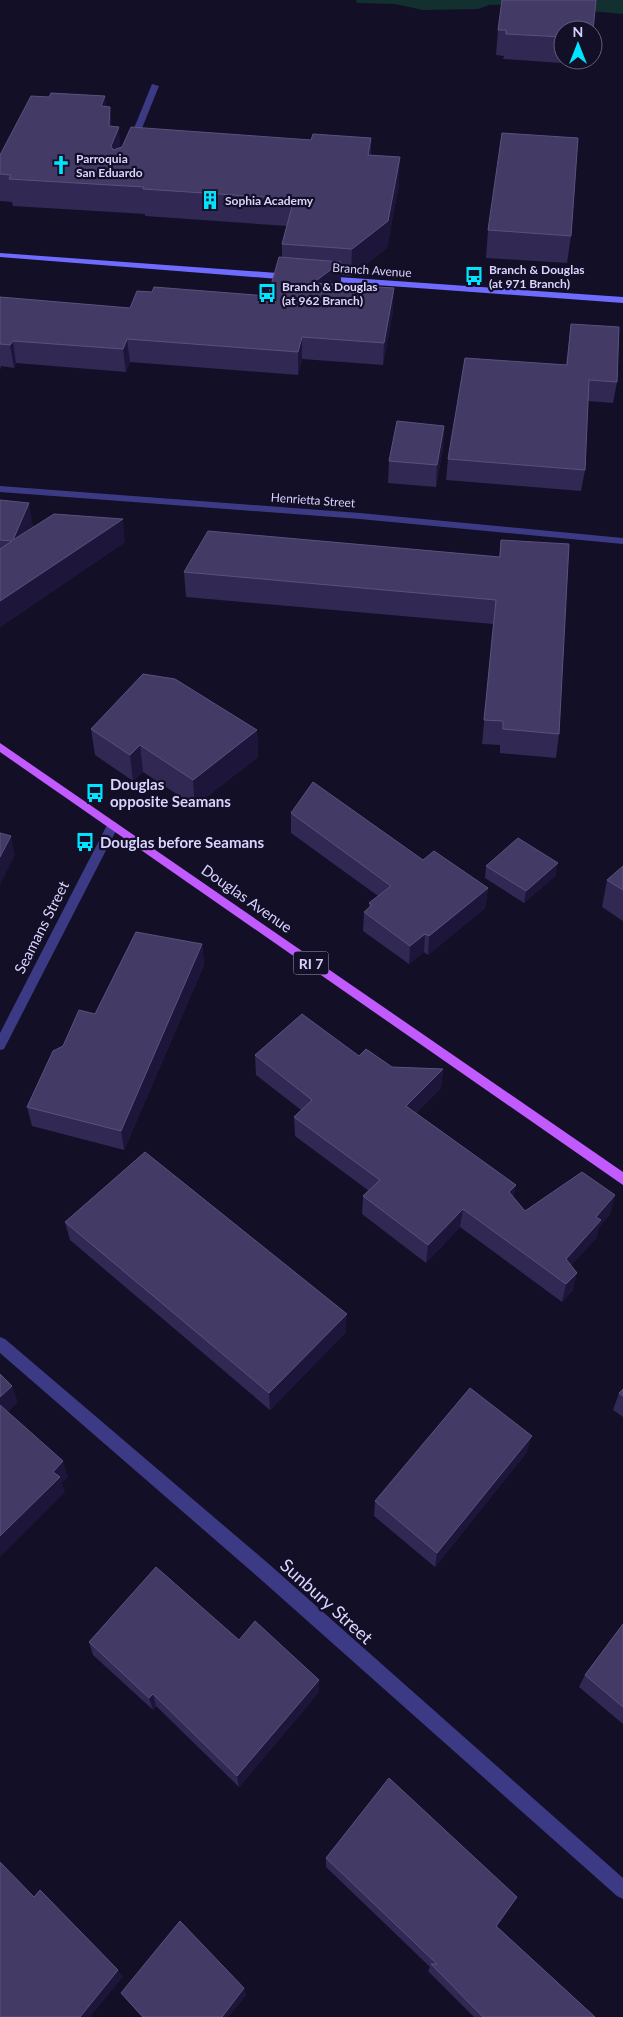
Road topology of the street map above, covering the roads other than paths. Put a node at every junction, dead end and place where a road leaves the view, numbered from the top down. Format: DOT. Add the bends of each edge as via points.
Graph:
graph roads {
  1 [pos="155,86"];
  2 [pos="127,156"];
  3 [pos="0,255"];
  4 [pos="302,277"];
  5 [pos="312,278"];
  6 [pos="623,300"];
  7 [pos="0,489"];
  8 [pos="623,541"];
  9 [pos="0,747"];
  10 [pos="113,825"];
  11 [pos="0,1045"];
  12 [pos="623,1178"];
  13 [pos="0,1344"];
  14 [pos="623,1890"];
  1 -- 2 [label="street"];
  3 -- 4 [label="main road"];
  5 -- 6 [label="main road, Branch Avenue"];
  7 -- 8 [label="street, Henrietta Street" via="360,516"];
  9 -- 10 [label="main road, Douglas Avenue / RI 7"];
  10 -- 11 [label="street, Seamans Street"];
  10 -- 12 [label="main road, Douglas Avenue / RI 7"];
  13 -- 14 [label="street, Sunbury Street" via="264,1571"];
}
